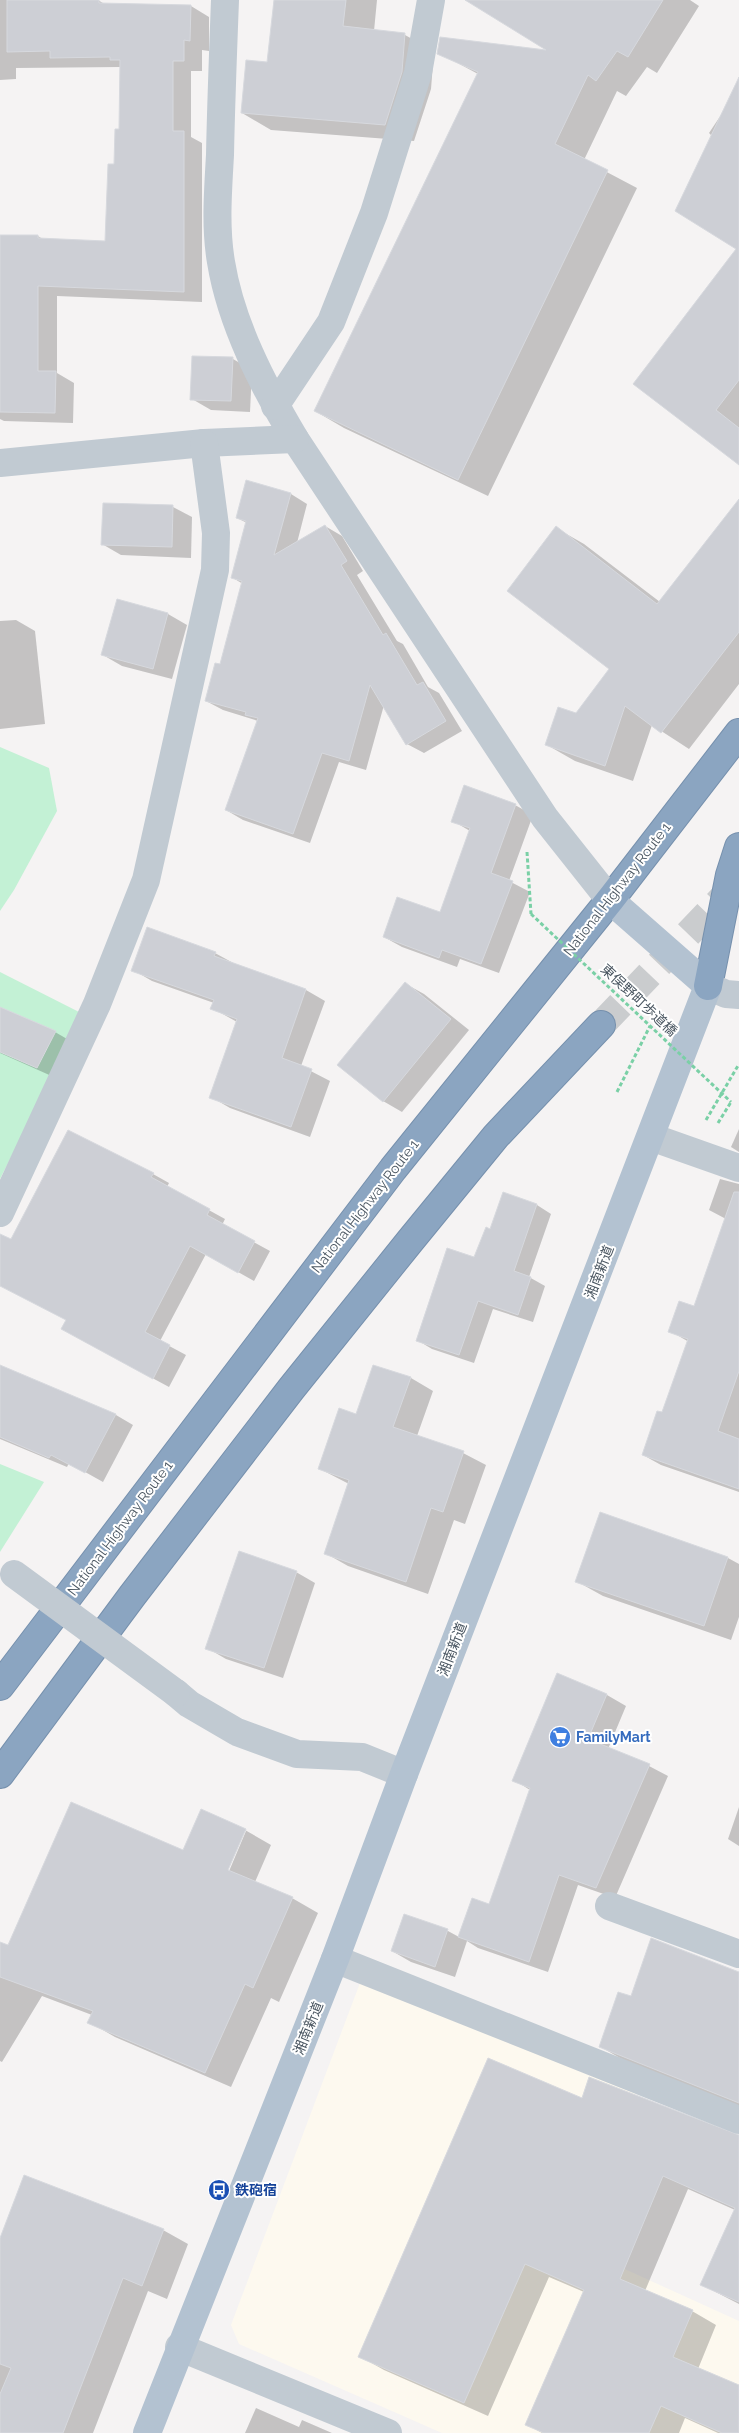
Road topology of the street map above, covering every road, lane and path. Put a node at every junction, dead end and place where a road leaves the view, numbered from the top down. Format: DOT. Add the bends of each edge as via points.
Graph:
graph roads {
  1 [pos="225,0"];
  2 [pos="431,0"];
  3 [pos="276,406"];
  4 [pos="295,439"];
  5 [pos="204,444"];
  6 [pos="0,463"];
  7 [pos="739,733"];
  8 [pos="526,844"];
  9 [pos="739,847"];
  10 [pos="610,900"];
  11 [pos="739,931"];
  12 [pos="708,986"];
  13 [pos="739,995"];
  14 [pos="601,1025"];
  15 [pos="650,1026"];
  16 [pos="739,1064"];
  17 [pos="618,1092"];
  18 [pos="704,1123"];
  19 [pos="713,1130"];
  20 [pos="651,1136"];
  21 [pos="739,1168"];
  22 [pos="0,1213"];
  23 [pos="7,1570"];
  24 [pos="0,1686"];
  25 [pos="0,1774"];
  26 [pos="404,1774"];
  27 [pos="609,1906"];
  28 [pos="739,1954"];
  29 [pos="335,1959"];
  30 [pos="739,2120"];
  31 [pos="179,2347"];
  32 [pos="375,2430"];
  33 [pos="146,2433"];
  1 -- 3 [label="street" via="217,221 220,261 229,298 246,343"];
  2 -- 3 [label="street" via="418,73 374,213 331,322"];
  3 -- 4 [label="street"];
  4 -- 5 [label="street"];
  4 -- 10 [label="street" via="545,818"];
  5 -- 6 [label="street"];
  5 -- 22 [label="street" via="216,533 215,570 146,880 97,1004"];
  7 -- 10 [label="highway, National Highway Route 1"];
  8 -- 15 [label="path, 東俣野町歩道橋, bridge" via="531,914"];
  9 -- 12 [label="highway"];
  10 -- 12 [label="main road"];
  10 -- 24 [label="highway, National Highway Route 1" via="393,1169"];
  11 -- 12 [label="highway"];
  12 -- 13 [label="street" via="726,994"];
  12 -- 20 [label="main road, 湘南新道"];
  14 -- 25 [label="highway" via="496,1136 366,1296 138,1588"];
  15 -- 17 [label="path"];
  15 -- 19 [label="path, 東俣野町歩道橋, bridge" via="731,1102"];
  16 -- 18 [label="path"];
  20 -- 21 [label="street"];
  20 -- 26 [label="main road, 湘南新道"];
  23 -- 26 [label="street, bridge" via="189,1704 237,1732 297,1754 362,1756"];
  26 -- 29 [label="main road, 湘南新道"];
  27 -- 28 [label="street"];
  29 -- 30 [label="street"];
  29 -- 31 [label="main road, 湘南新道"];
  31 -- 32 [label="street"];
  31 -- 33 [label="main road, 湘南新道"];
}
